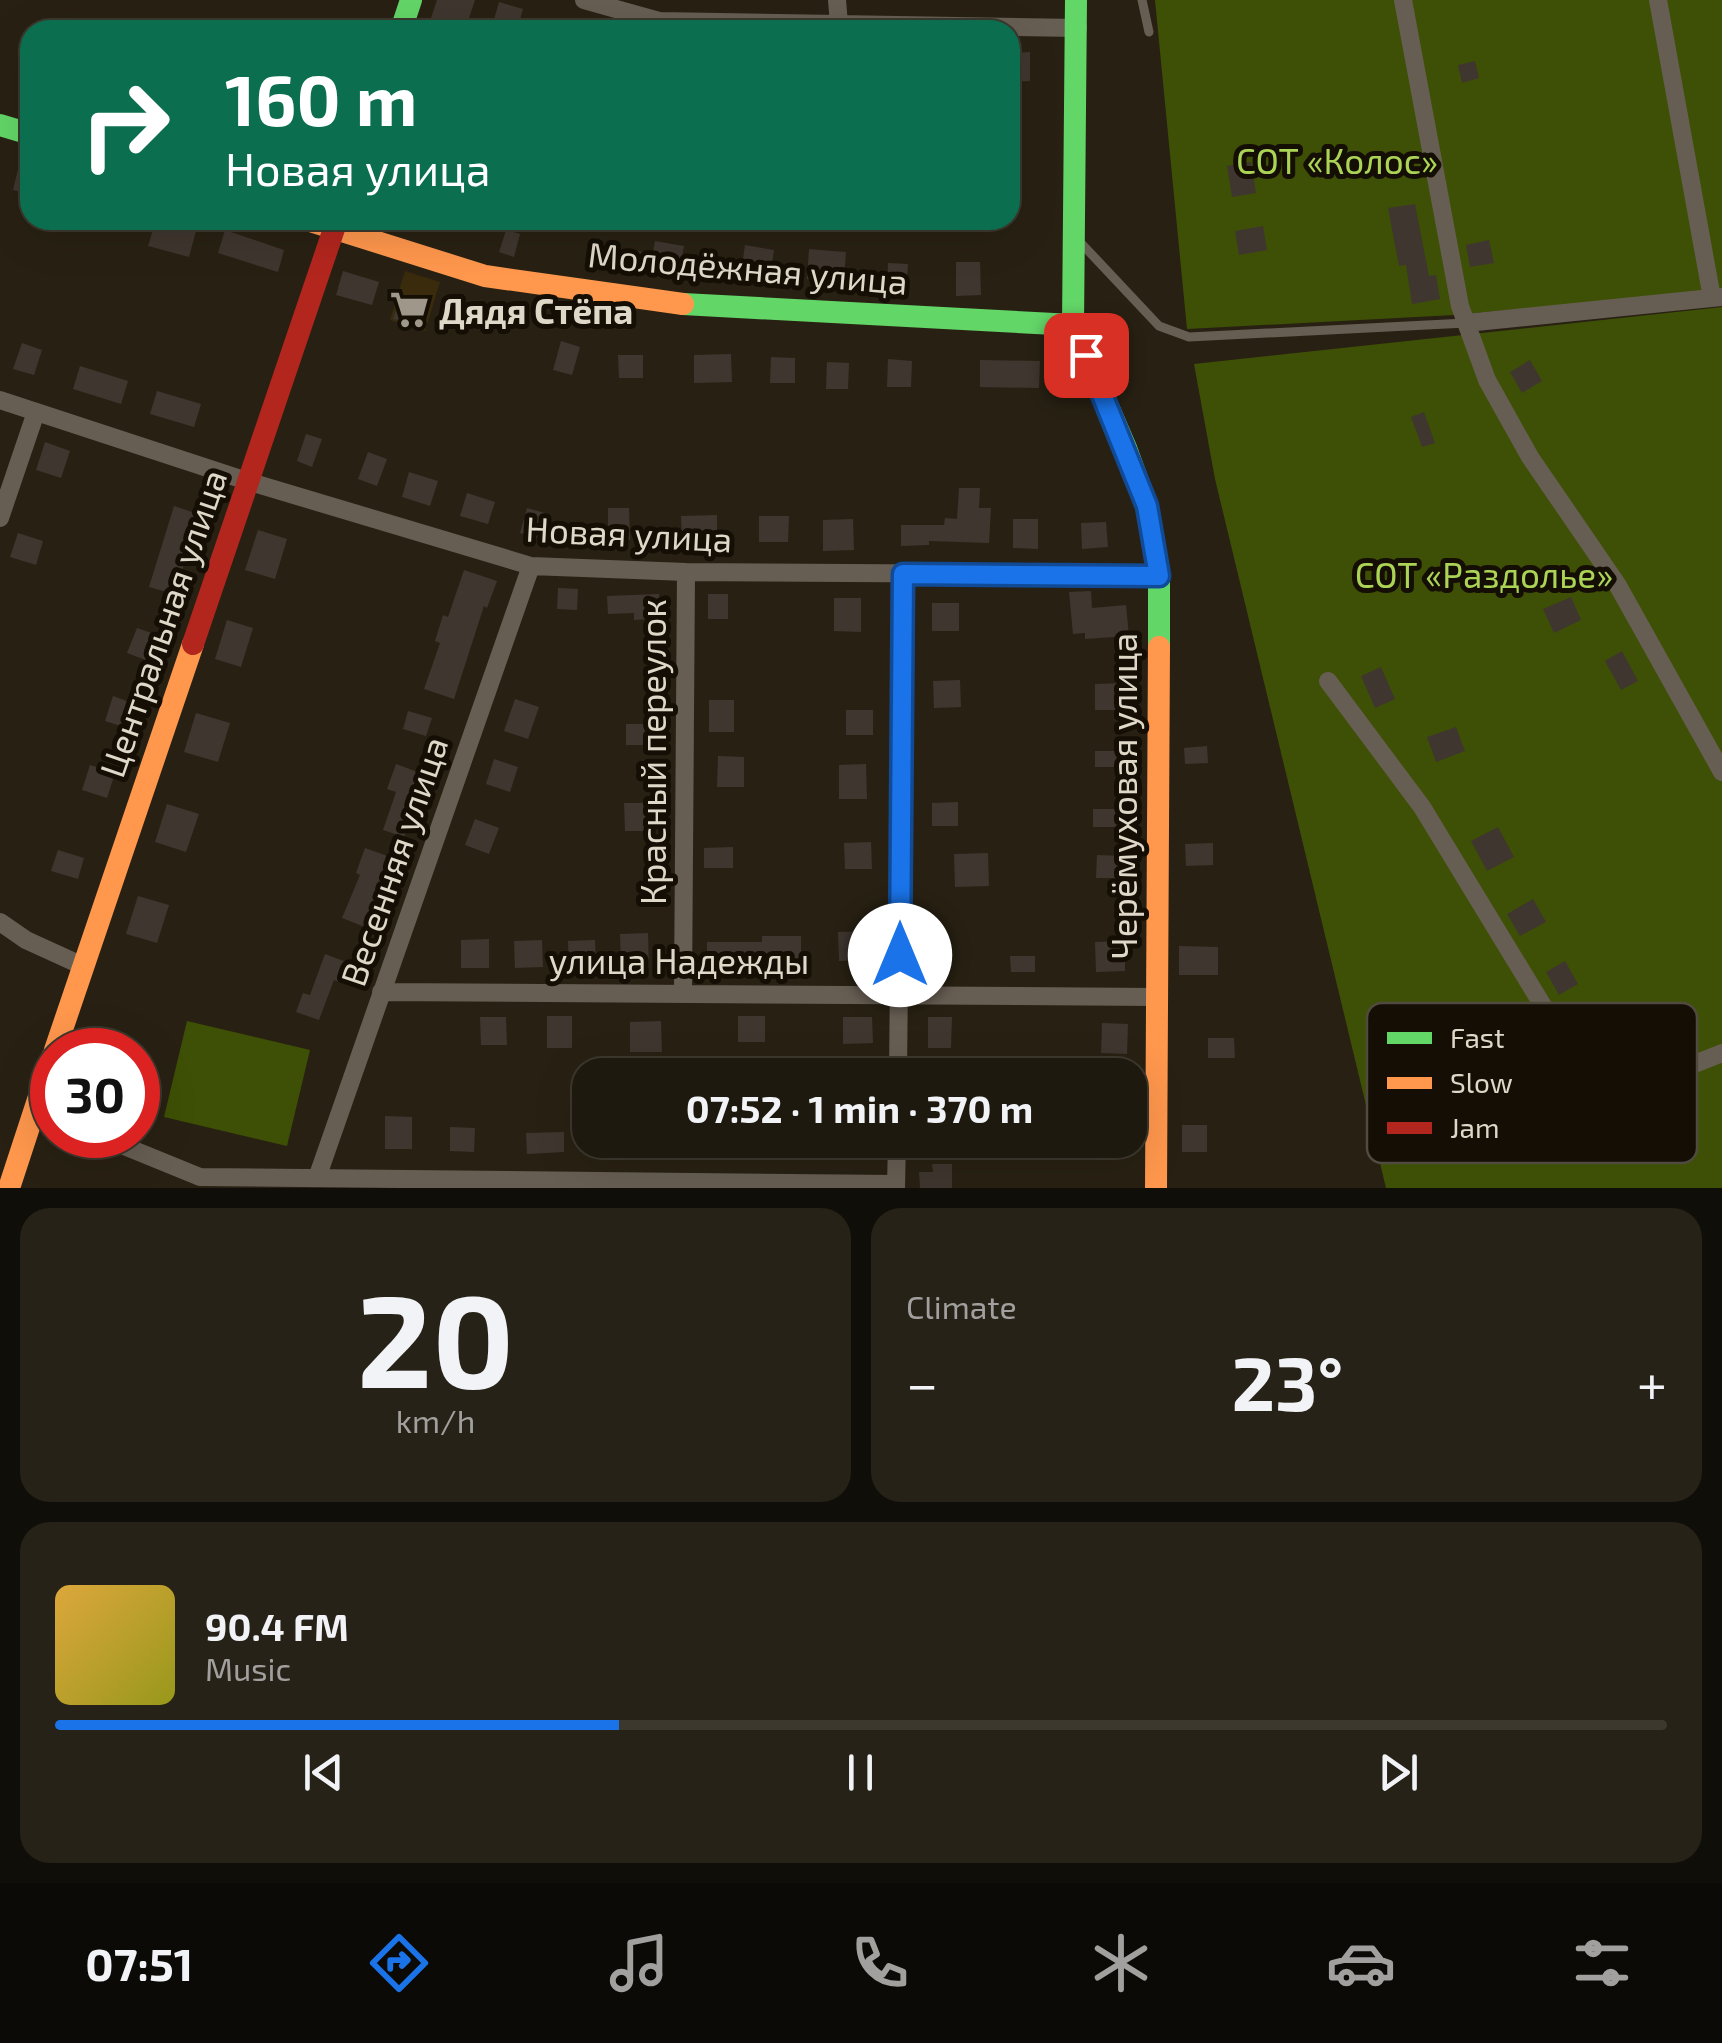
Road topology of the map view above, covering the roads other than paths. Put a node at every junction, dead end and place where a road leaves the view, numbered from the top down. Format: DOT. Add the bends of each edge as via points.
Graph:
graph roads {
  1 [pos="584,0"];
  2 [pos="1076,0"];
  3 [pos="1142,0"];
  4 [pos="1403,0"];
  5 [pos="1658,0"];
  6 [pos="655,20"];
  7 [pos="1020,27"];
  8 [pos="1078,28"];
  9 [pos="1149,32"];
  10 [pos="333,230"];
  11 [pos="352,230"];
  12 [pos="1074,236"];
  13 [pos="1717,298"];
  14 [pos="1463,314"];
  15 [pos="1073,324"];
  16 [pos="0,400"];
  17 [pos="36,412"];
  18 [pos="247,480"];
  19 [pos="0,518"];
  20 [pos="530,566"];
  21 [pos="686,572"];
  22 [pos="903,574"];
  23 [pos="1159,576"];
  24 [pos="1328,681"];
  25 [pos="1722,772"];
  26 [pos="0,922"];
  27 [pos="83,966"];
  28 [pos="381,992"];
  29 [pos="683,992"];
  30 [pos="900,993"];
  31 [pos="1156,997"];
  32 [pos="1541,1003"];
  33 [pos="62,1028"];
  34 [pos="1722,1054"];
  35 [pos="898,1058"];
  36 [pos="1697,1064"];
  37 [pos="30,1144"];
  38 [pos="155,1158"];
  39 [pos="897,1158"];
  40 [pos="317,1178"];
  41 [pos="896,1186"];
  42 [pos="10,1188"];
  43 [pos="1156,1188"];
  1 -- 6 [label="street"];
  2 -- 8 [label="street, Черёмуховая улица"];
  3 -- 9 [label="lane"];
  4 -- 14 [label="street"];
  5 -- 13 [label="street"];
  7 -- 8 [label="street"];
  8 -- 12 [label="street, Черёмуховая улица"];
  10 -- 18 [label="street, Центральная улица"];
  11 -- 15 [label="street, Молодёжная улица" via="485,276 672,303"];
  12 -- 14 [label="lane" via="1159,326 1189,337"];
  12 -- 15 [label="street, Черёмуховая улица"];
  13 -- 14 [label="street"];
  14 -- 25 [label="street" via="1486,380 1617,584"];
  15 -- 23 [label="street, Черёмуховая улица" via="1147,506"];
  16 -- 17 [label="street, Новая улица"];
  17 -- 18 [label="street, Новая улица"];
  17 -- 19 [label="street"];
  18 -- 20 [label="street, Новая улица"];
  18 -- 27 [label="street, Центральная улица"];
  20 -- 21 [label="street, Новая улица"];
  20 -- 28 [label="street, Весенняя улица"];
  21 -- 22 [label="street, Новая улица"];
  21 -- 29 [label="street, Красный переулок"];
  22 -- 23 [label="street, Новая улица"];
  22 -- 30 [label="street"];
  23 -- 31 [label="street, Черёмуховая улица"];
  24 -- 32 [label="street" via="1422,807"];
  26 -- 27 [label="street"];
  27 -- 33 [label="street, Центральная улица"];
  28 -- 29 [label="street, улица Надежды"];
  28 -- 40 [label="street, Весенняя улица"];
  29 -- 30 [label="street, улица Надежды"];
  30 -- 31 [label="street, улица Надежды"];
  30 -- 35 [label="street"];
  31 -- 43 [label="street, Черёмуховая улица"];
  34 -- 36 [label="street"];
  37 -- 42 [label="street"];
  38 -- 40 [label="street" via="200,1176"];
  39 -- 41 [label="street"];
  40 -- 41 [label="street"];
}
